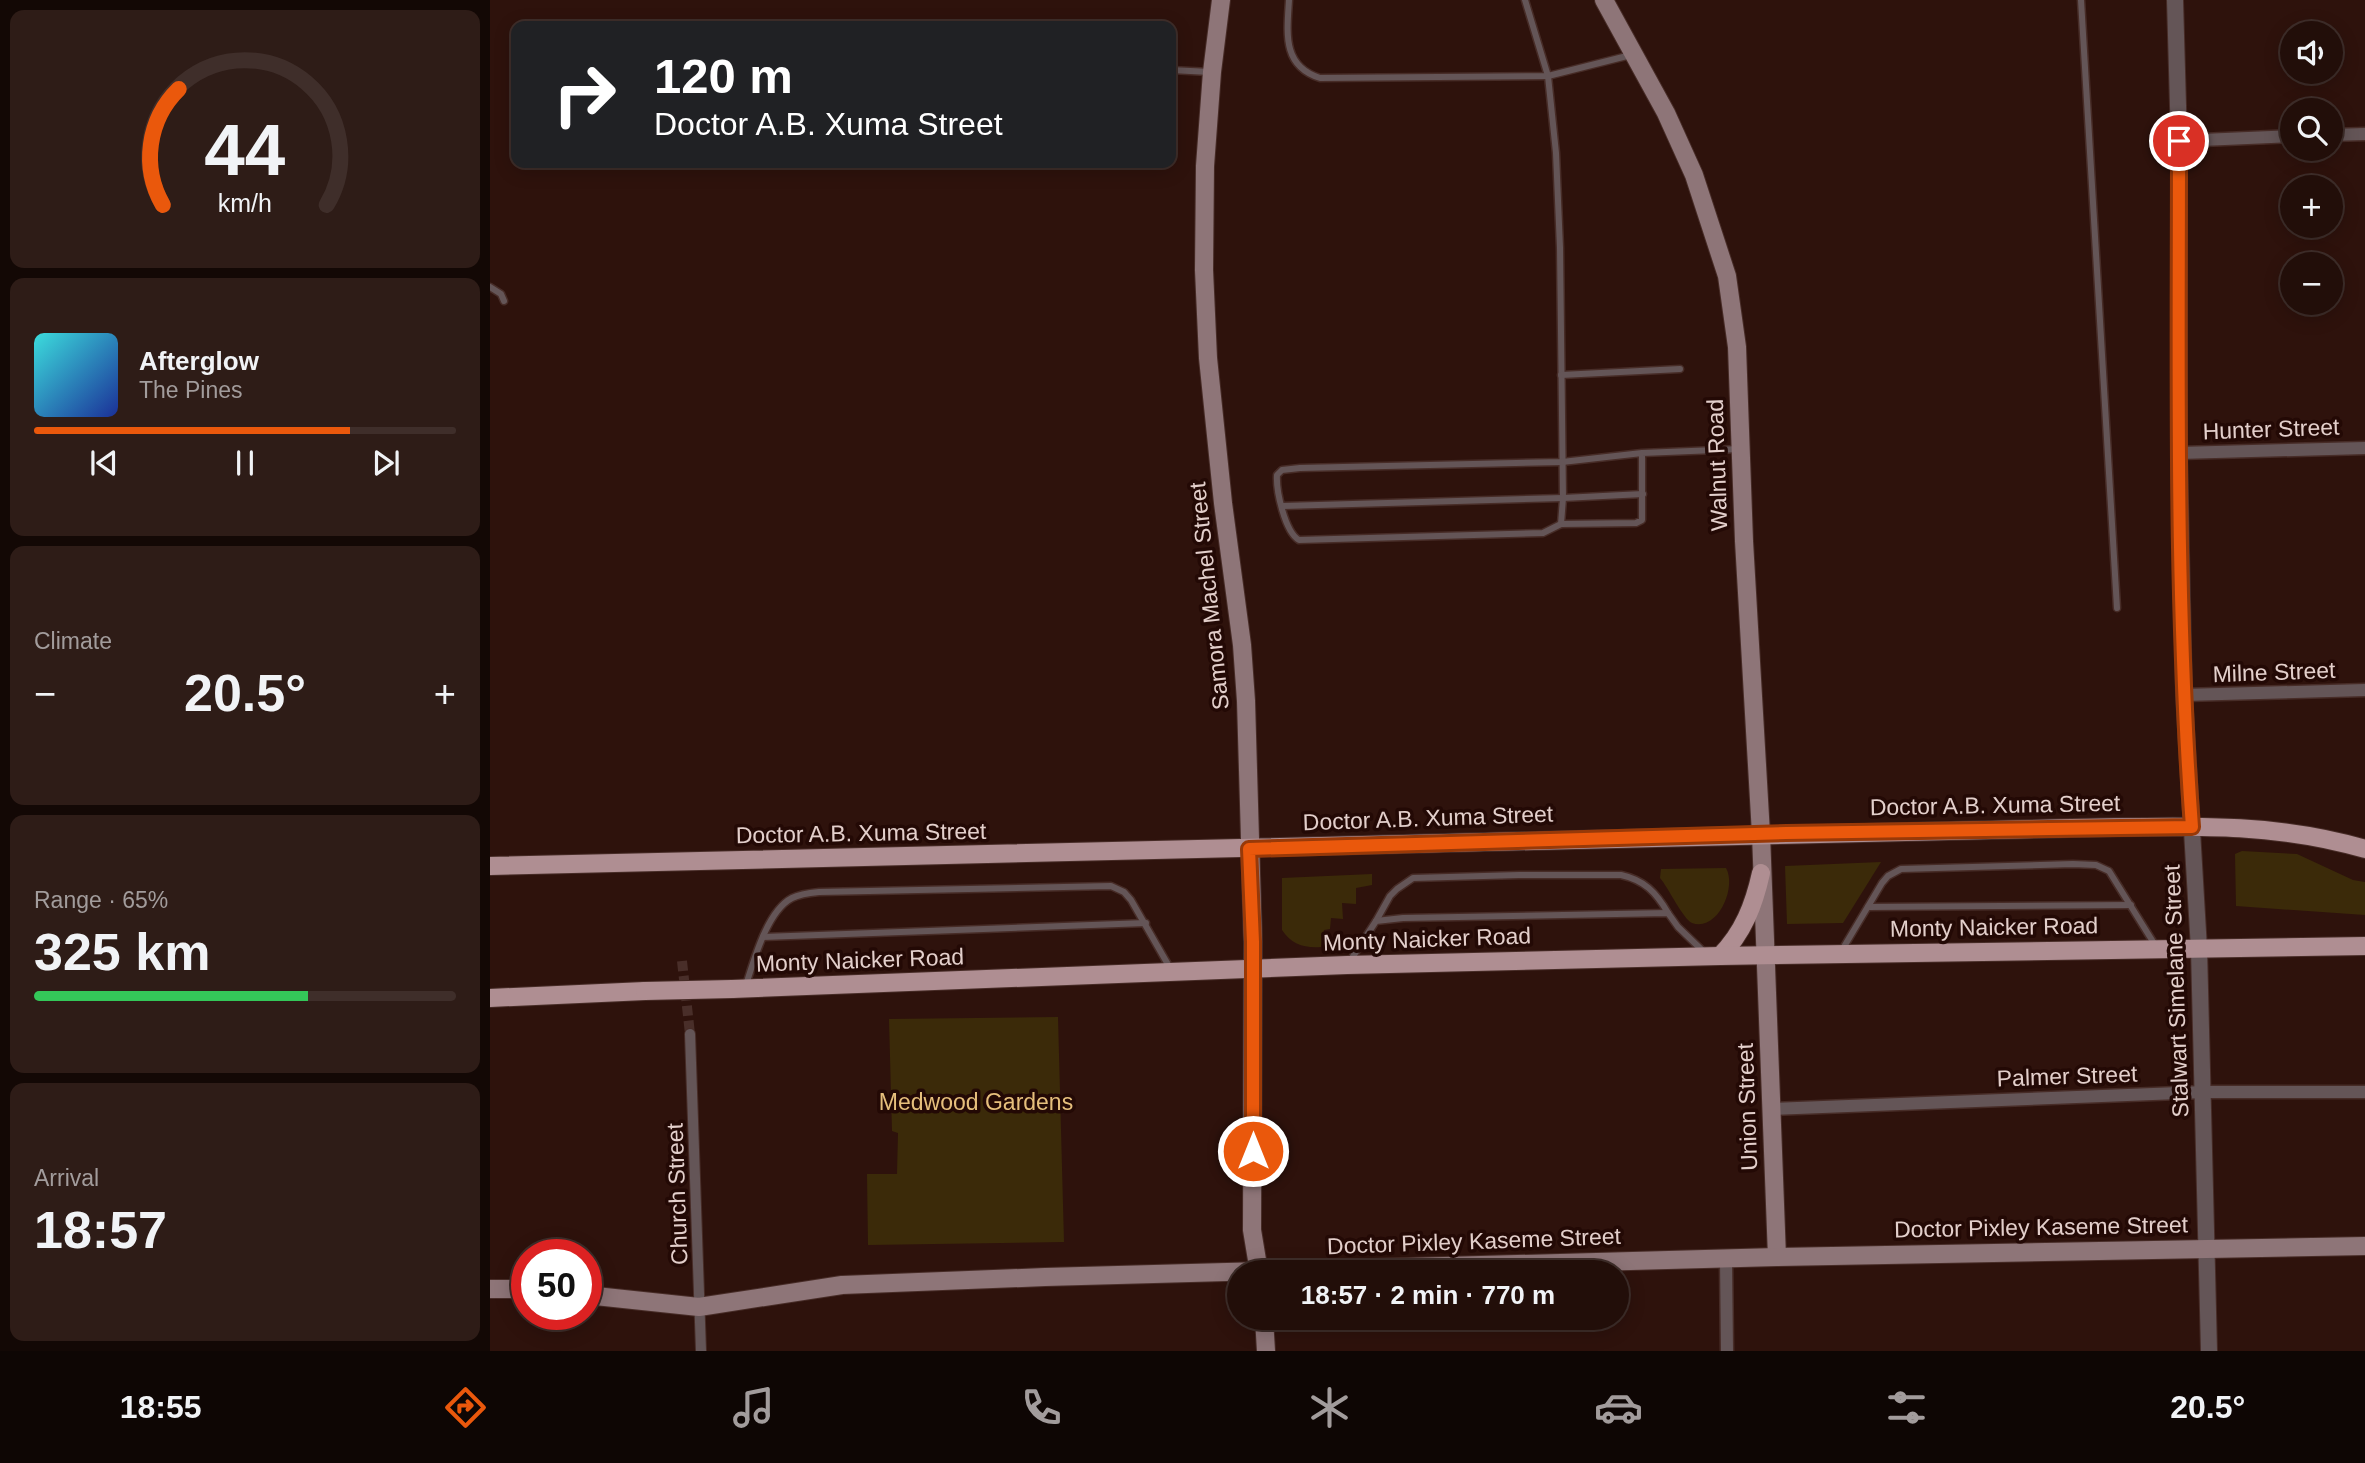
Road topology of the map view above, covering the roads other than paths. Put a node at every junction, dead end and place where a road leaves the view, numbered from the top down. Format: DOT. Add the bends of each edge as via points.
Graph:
graph roads {
  1 [pos="1221,0"];
  2 [pos="1289,0"];
  3 [pos="1525,0"];
  4 [pos="1604,0"];
  5 [pos="2081,0"];
  6 [pos="2175,0"];
  7 [pos="1634,55"];
  8 [pos="1176,70"];
  9 [pos="1212,72"];
  10 [pos="1548,76"];
  11 [pos="2365,134"];
  12 [pos="2343,135"];
  13 [pos="2280,137"];
  14 [pos="2179,141"];
  15 [pos="490,287"];
  16 [pos="504,301"];
  17 [pos="1680,369"];
  18 [pos="1561,375"];
  19 [pos="2365,448"];
  20 [pos="1741,449"];
  21 [pos="1642,453"];
  22 [pos="2179,453"];
  23 [pos="1562,462"];
  24 [pos="1643,494"];
  25 [pos="1563,498"];
  26 [pos="1283,506"];
  27 [pos="1561,524"];
  28 [pos="2117,608"];
  29 [pos="2365,690"];
  30 [pos="2184,695"];
  31 [pos="2192,827"];
  32 [pos="1761,834"];
  33 [pos="1249,849"];
  34 [pos="2365,849"];
  35 [pos="490,866"];
  36 [pos="1761,873"];
  37 [pos="2131,905"];
  38 [pos="1868,907"];
  39 [pos="1668,913"];
  40 [pos="1376,921"];
  41 [pos="1146,923"];
  42 [pos="764,937"];
  43 [pos="2365,946"];
  44 [pos="2199,948"];
  45 [pos="2158,949"];
  46 [pos="1838,954"];
  47 [pos="1765,955"];
  48 [pos="1714,956"];
  49 [pos="1347,965"];
  50 [pos="1253,970"];
  51 [pos="1173,973"];
  52 [pos="739,988"];
  53 [pos="490,998"];
  54 [pos="690,1034"];
  55 [pos="2204,1092"];
  56 [pos="2365,1092"];
  57 [pos="1772,1109"];
  58 [pos="2365,1246"];
  59 [pos="2207,1248"];
  60 [pos="1777,1257"];
  61 [pos="1726,1259"];
  62 [pos="1257,1260"];
  63 [pos="1629,1261"];
  64 [pos="1227,1272"];
  65 [pos="490,1289"];
  66 [pos="511,1289"];
  67 [pos="602,1297"];
  68 [pos="699,1307"];
  69 [pos="1265,1330"];
  70 [pos="701,1351"];
  71 [pos="1266,1351"];
  72 [pos="1727,1351"];
  73 [pos="2209,1351"];
  1 -- 9 [label="main road, Samora Machel Street"];
  2 -- 10 [label="lane" via="1291,56 1320,78"];
  3 -- 10 [label="lane"];
  4 -- 7 [label="main road, Walnut Road"];
  5 -- 28 [label="lane"];
  6 -- 14 [label="street, Stalwart Simelane Street"];
  7 -- 10 [label="lane"];
  7 -- 20 [label="main road, Walnut Road" via="1667,113 1727,276 1737,347"];
  8 -- 9 [label="lane"];
  9 -- 33 [label="main road, Samora Machel Street" via="1205,166 1208,358 1242,645"];
  10 -- 18 [label="lane" via="1556,153"];
  11 -- 12 [label="street"];
  13 -- 14 [label="street"];
  14 -- 22 [label="street, Stalwart Simelane Street"];
  15 -- 16 [label="lane"];
  17 -- 18 [label="lane"];
  18 -- 23 [label="lane"];
  19 -- 22 [label="street, Hunter Street"];
  20 -- 21 [label="lane"];
  20 -- 32 [label="main road, Walnut Road"];
  21 -- 23 [label="lane"];
  21 -- 24 [label="lane"];
  22 -- 30 [label="street, Stalwart Simelane Street"];
  23 -- 25 [label="lane"];
  23 -- 26 [label="lane" via="1282,470 1276,483"];
  24 -- 25 [label="lane"];
  24 -- 27 [label="lane" via="1642,520 1636,523"];
  25 -- 26 [label="lane"];
  25 -- 27 [label="lane"];
  26 -- 27 [label="lane" via="1287,526 1299,540 1543,533"];
  29 -- 30 [label="street, Milne Street"];
  30 -- 31 [label="street, Stalwart Simelane Street"];
  31 -- 32 [label="main road, Doctor A.B. Xuma Street"];
  31 -- 34 [label="main road, Doctor A.B. Xuma Street" via="2288,831"];
  31 -- 44 [label="street, Stalwart Simelane Street"];
  32 -- 33 [label="main road, Doctor A.B. Xuma Street"];
  32 -- 36 [label="main road, Walnut Road"];
  33 -- 35 [label="main road, Doctor A.B. Xuma Street"];
  33 -- 50 [label="main road, Samora Machel Street"];
  36 -- 47 [label="main road, Walnut Road"];
  36 -- 48 [label="main road" via="1740,932"];
  37 -- 38 [label="lane"];
  37 -- 38 [label="lane" via="2109,871 2073,864 1901,869 1882,883"];
  37 -- 45 [label="lane"];
  38 -- 46 [label="lane"];
  39 -- 40 [label="lane"];
  39 -- 40 [label="lane" via="1647,885 1621,875 1470,876 1413,878 1390,896"];
  39 -- 48 [label="lane"];
  40 -- 49 [label="lane"];
  41 -- 42 [label="lane"];
  41 -- 42 [label="lane" via="1125,892 1111,886 819,892 790,898 779,907"];
  41 -- 51 [label="lane"];
  42 -- 52 [label="lane"];
  43 -- 44 [label="main road, Monty Naicker Road"];
  44 -- 45 [label="main road, Monty Naicker Road"];
  44 -- 55 [label="street, Stalwart Simelane Street"];
  45 -- 46 [label="main road, Monty Naicker Road"];
  46 -- 47 [label="main road, Monty Naicker Road"];
  47 -- 48 [label="main road, Monty Naicker Road"];
  47 -- 57 [label="main road, Union Street"];
  48 -- 49 [label="main road, Monty Naicker Road"];
  49 -- 50 [label="main road, Monty Naicker Road"];
  50 -- 51 [label="main road, Monty Naicker Road"];
  50 -- 62 [label="main road, Samora Machel Street" via="1252,1230"];
  51 -- 52 [label="main road, Monty Naicker Road"];
  52 -- 53 [label="main road, Monty Naicker Road, bridge"];
  54 -- 68 [label="street, Church Street"];
  55 -- 56 [label="street, Palmer Street"];
  55 -- 57 [label="street, Palmer Street"];
  55 -- 59 [label="street, Stalwart Simelane Street"];
  57 -- 60 [label="main road, Union Street"];
  58 -- 59 [label="main road, Doctor Pixley Kaseme Street"];
  59 -- 60 [label="main road, Doctor Pixley Kaseme Street"];
  59 -- 73 [label="street, Stalwart Simelane Street"];
  60 -- 61 [label="main road, Doctor Pixley Kaseme Street"];
  61 -- 63 [label="main road, Doctor Pixley Kaseme Street"];
  61 -- 72 [label="street"];
  64 -- 68 [label="main road, Doctor Pixley Kaseme Street" via="842,1285"];
  65 -- 66 [label="main road"];
  67 -- 68 [label="main road, Doctor Pixley Kaseme Street"];
  68 -- 70 [label="street, Church Street"];
  69 -- 71 [label="main road"];
}
